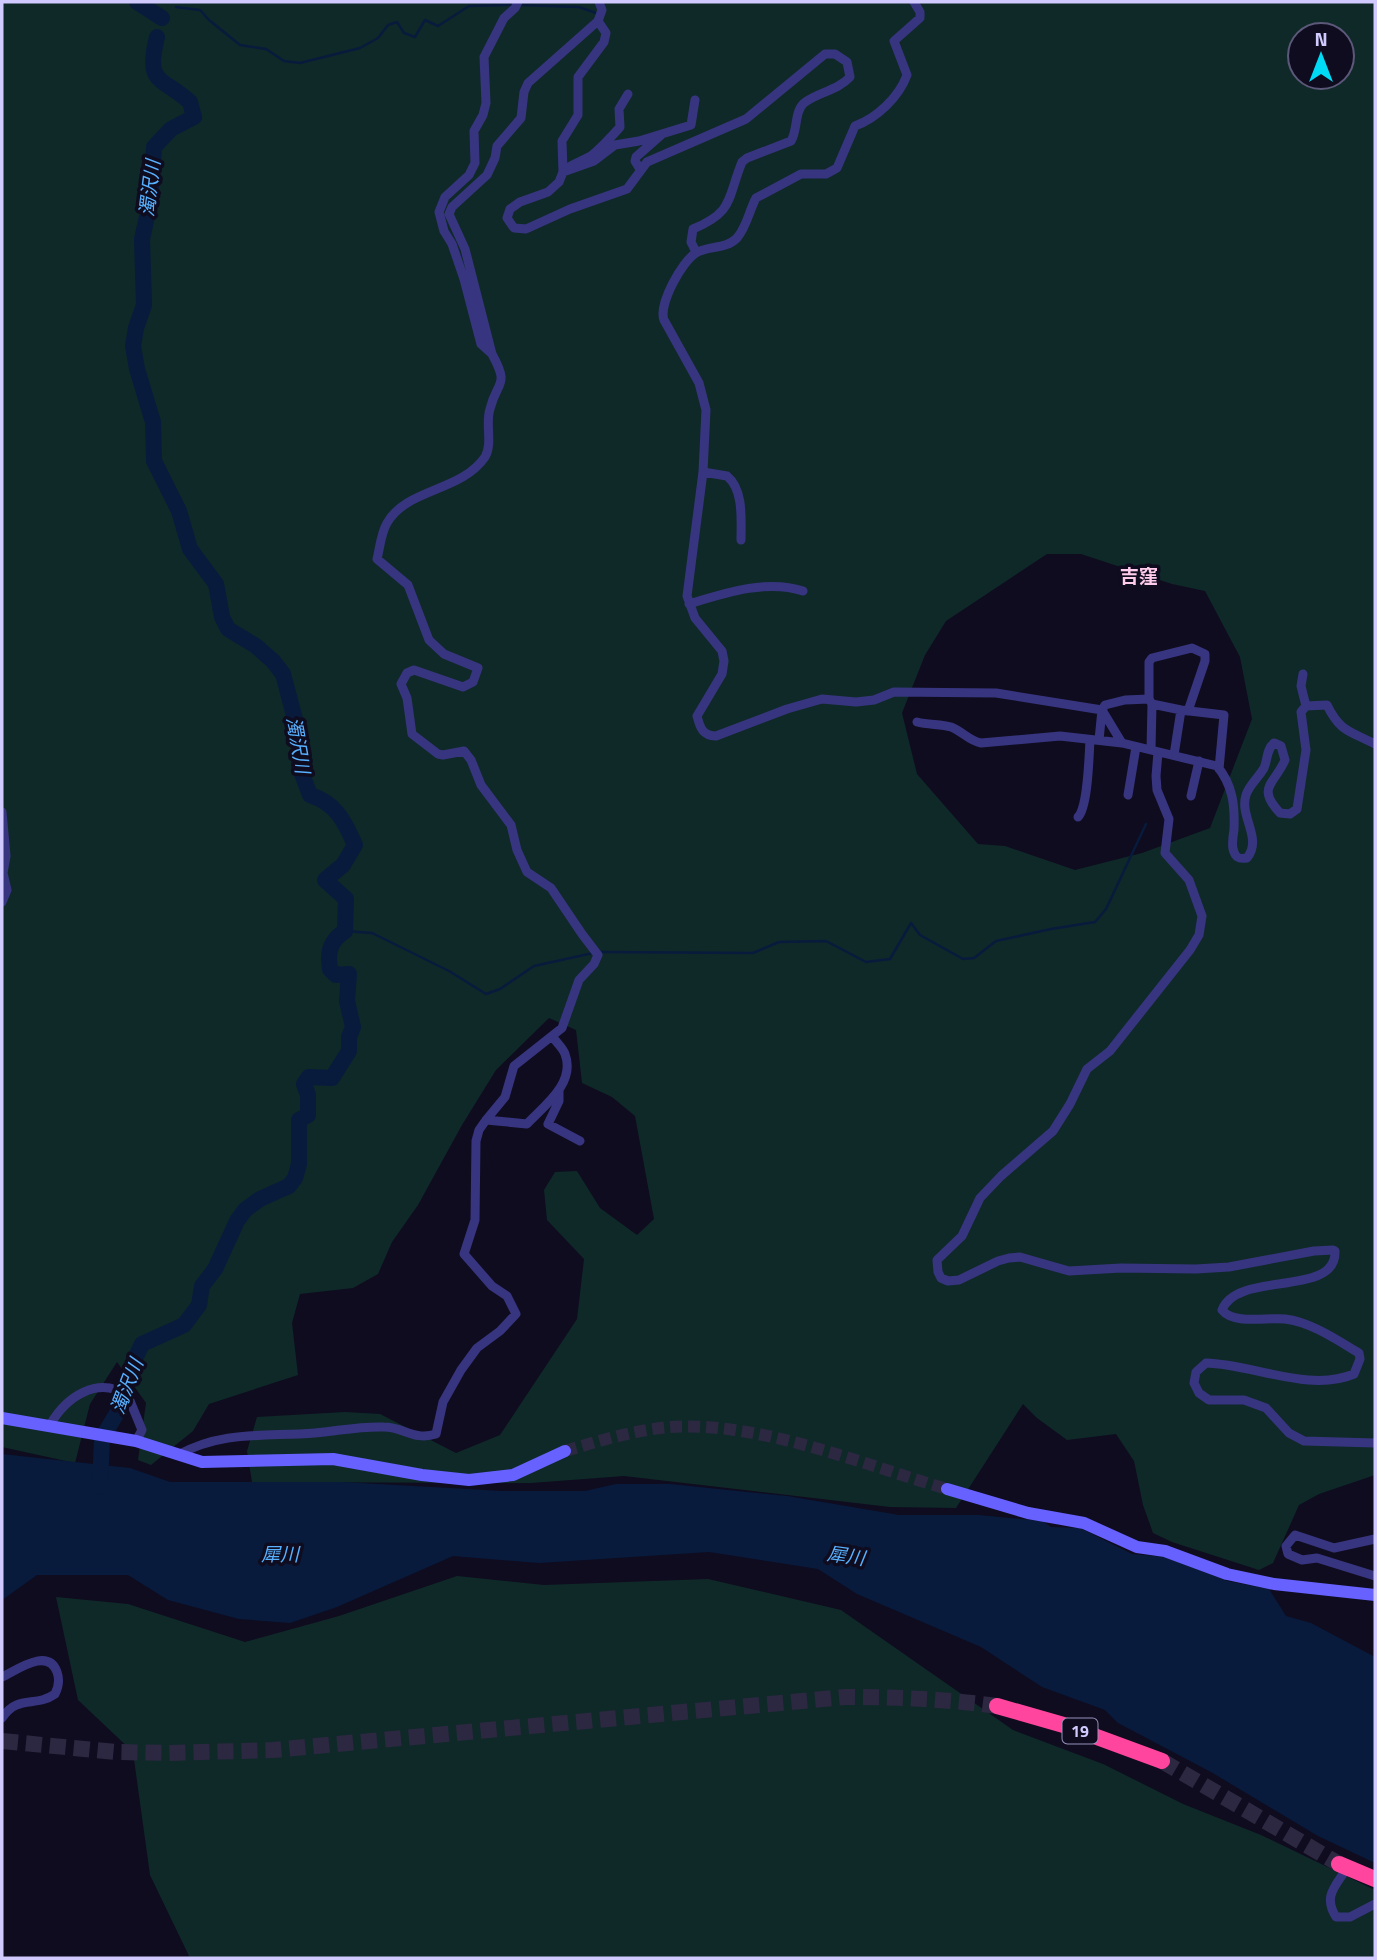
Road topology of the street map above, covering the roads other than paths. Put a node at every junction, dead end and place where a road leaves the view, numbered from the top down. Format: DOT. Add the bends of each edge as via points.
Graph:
graph roads {
  1 [pos="518,2"];
  2 [pos="599,2"];
  3 [pos="914,2"];
  4 [pos="598,21"];
  5 [pos="628,94"];
  6 [pos="695,100"];
  7 [pos="662,134"];
  8 [pos="640,169"];
  9 [pos="563,172"];
  10 [pos="696,253"];
  11 [pos="492,354"];
  12 [pos="703,472"];
  13 [pos="741,541"];
  14 [pos="803,591"];
  15 [pos="689,604"];
  16 [pos="1303,674"];
  17 [pos="1150,701"];
  18 [pos="1306,706"];
  19 [pos="1101,710"];
  20 [pos="1184,711"];
  21 [pos="917,722"];
  22 [pos="1095,740"];
  23 [pos="1122,743"];
  24 [pos="1375,744"];
  25 [pos="1136,747"];
  26 [pos="1155,751"];
  27 [pos="1174,755"];
  28 [pos="1199,761"];
  29 [pos="1219,769"];
  30 [pos="1128,795"];
  31 [pos="1191,796"];
  32 [pos="2,812"];
  33 [pos="1078,817"];
  34 [pos="2,902"];
  35 [pos="552,1036"];
  36 [pos="559,1090"];
  37 [pos="486,1120"];
  38 [pos="580,1141"];
  39 [pos="2,1418"];
  40 [pos="50,1425"];
  41 [pos="136,1441"];
  42 [pos="1375,1443"];
  43 [pos="565,1451"];
  44 [pos="178,1455"];
  45 [pos="947,1489"];
  46 [pos="1375,1539"];
  47 [pos="1375,1576"];
  48 [pos="1375,1595"];
  49 [pos="2,1677"];
  50 [pos="997,1706"];
  51 [pos="2,1718"];
  52 [pos="1162,1761"];
  53 [pos="1343,1866"];
  54 [pos="1375,1879"];
  55 [pos="1375,1905"];
  1 -- 11 [label="street" via="484,57 486,103 474,131 475,163 445,197 439,212 464,279 481,344"];
  2 -- 4 [label="street"];
  3 -- 10 [label="street" via="920,18 894,41 907,75 904,83 889,103 855,126 837,168 826,174 801,174 756,198 735,240"];
  4 -- 9 [label="street" via="606,33 604,42 577,80 578,115 562,141"];
  4 -- 11 [label="street" via="528,83 521,118 497,146 487,175 449,214 465,249"];
  5 -- 9 [label="street" via="619,109 617,131 591,156"];
  6 -- 7 [label="street" via="691,125"];
  7 -- 8 [label="street" via="636,157"];
  7 -- 9 [label="street" via="615,145 594,161"];
  8 -- 9 [label="street" via="631,186 620,193 526,229 514,228 508,218 510,209 555,187"];
  8 -- 10 [label="street" via="659,155 746,118 825,54 848,62 849,77 842,86 799,109 791,141 742,162 724,210 694,229 691,242"];
  10 -- 12 [label="street" via="682,266 662,314 703,395"];
  11 -- 35 [label="street" via="502,384 489,408 485,456 465,477 427,492 397,511 383,531 377,559 408,585 429,640 444,654 478,668 473,682 463,687 414,670 407,673 401,684 412,734 438,754 464,751 481,785 511,825 527,872 551,888 597,953 598,960 579,980 562,1028"];
  12 -- 13 [label="street" via="727,476 734,484"];
  12 -- 15 [label="street"];
  14 -- 15 [label="street" via="790,587 738,590"];
  15 -- 19 [label="street" via="722,651 724,661 722,674 697,716 701,730 711,736 822,699 856,702 894,692 996,694"];
  16 -- 18 [label="street"];
  17 -- 19 [label="street" via="1113,702"];
  17 -- 20 [label="street"];
  17 -- 20 [label="street" via="1152,658 1192,648 1205,654 1205,662"];
  17 -- 26 [label="street"];
  18 -- 24 [label="street" via="1327,705 1344,729"];
  18 -- 29 [label="street" via="1301,712 1306,750 1297,810 1280,813 1268,796 1267,788 1285,760 1281,746 1274,743 1247,794 1245,807 1254,839 1247,858 1236,857 1233,850 1232,792"];
  19 -- 22 [label="street"];
  19 -- 23 [label="street"];
  20 -- 27 [label="street"];
  20 -- 29 [label="street" via="1224,715"];
  21 -- 22 [label="street" via="950,727 981,743 1060,736"];
  22 -- 23 [label="street"];
  22 -- 33 [label="street" via="1083,812"];
  23 -- 25 [label="street"];
  25 -- 26 [label="street"];
  25 -- 30 [label="street"];
  26 -- 27 [label="street"];
  26 -- 42 [label="street" via="1157,790 1169,819 1165,853 1189,880 1202,916 1199,934 1110,1051 1087,1069 1053,1131 980,1198 962,1236 937,1260 938,1272 948,1281 959,1280 998,1261 1020,1258 1069,1271 1230,1267 1333,1250 1335,1261 1329,1269 1307,1279 1240,1292 1222,1310 1229,1317 1286,1319 1312,1327 1359,1353 1354,1374 1336,1379 1290,1377 1206,1363 1195,1372 1194,1383 1209,1400 1244,1400 1266,1408 1304,1441"];
  27 -- 28 [label="street"];
  28 -- 29 [label="street"];
  28 -- 31 [label="street"];
  32 -- 34 [label="street" via="7,890"];
  35 -- 36 [label="street" via="566,1059 567,1071"];
  35 -- 37 [label="street" via="514,1066 505,1097"];
  36 -- 37 [label="street" via="527,1124"];
  36 -- 38 [label="street" via="548,1124"];
  37 -- 44 [label="street" via="476,1142 475,1220 464,1254 507,1296 516,1314 477,1348 461,1370 443,1402 436,1434 419,1437 390,1427 362,1426 253,1434 205,1443"];
  39 -- 40 [label="street"];
  40 -- 41 [label="street"];
  40 -- 41 [label="street" via="81,1392 111,1387 128,1396 142,1430"];
  41 -- 44 [label="street"];
  43 -- 44 [label="street" via="513,1475 469,1480 333,1459 202,1462"];
  45 -- 48 [label="street" via="1028,1513 1084,1522 1137,1547 1165,1551 1227,1574"];
  46 -- 47 [label="street" via="1334,1548 1295,1535 1286,1546 1288,1554 1302,1560 1317,1558"];
  49 -- 51 [label="street" via="43,1660 57,1670 59,1680 57,1691 47,1699 9,1708"];
  50 -- 52 [label="highway, 19"];
  53 -- 54 [label="highway"];
  53 -- 55 [label="street" via="1329,1897 1336,1917 1349,1917"];
}
